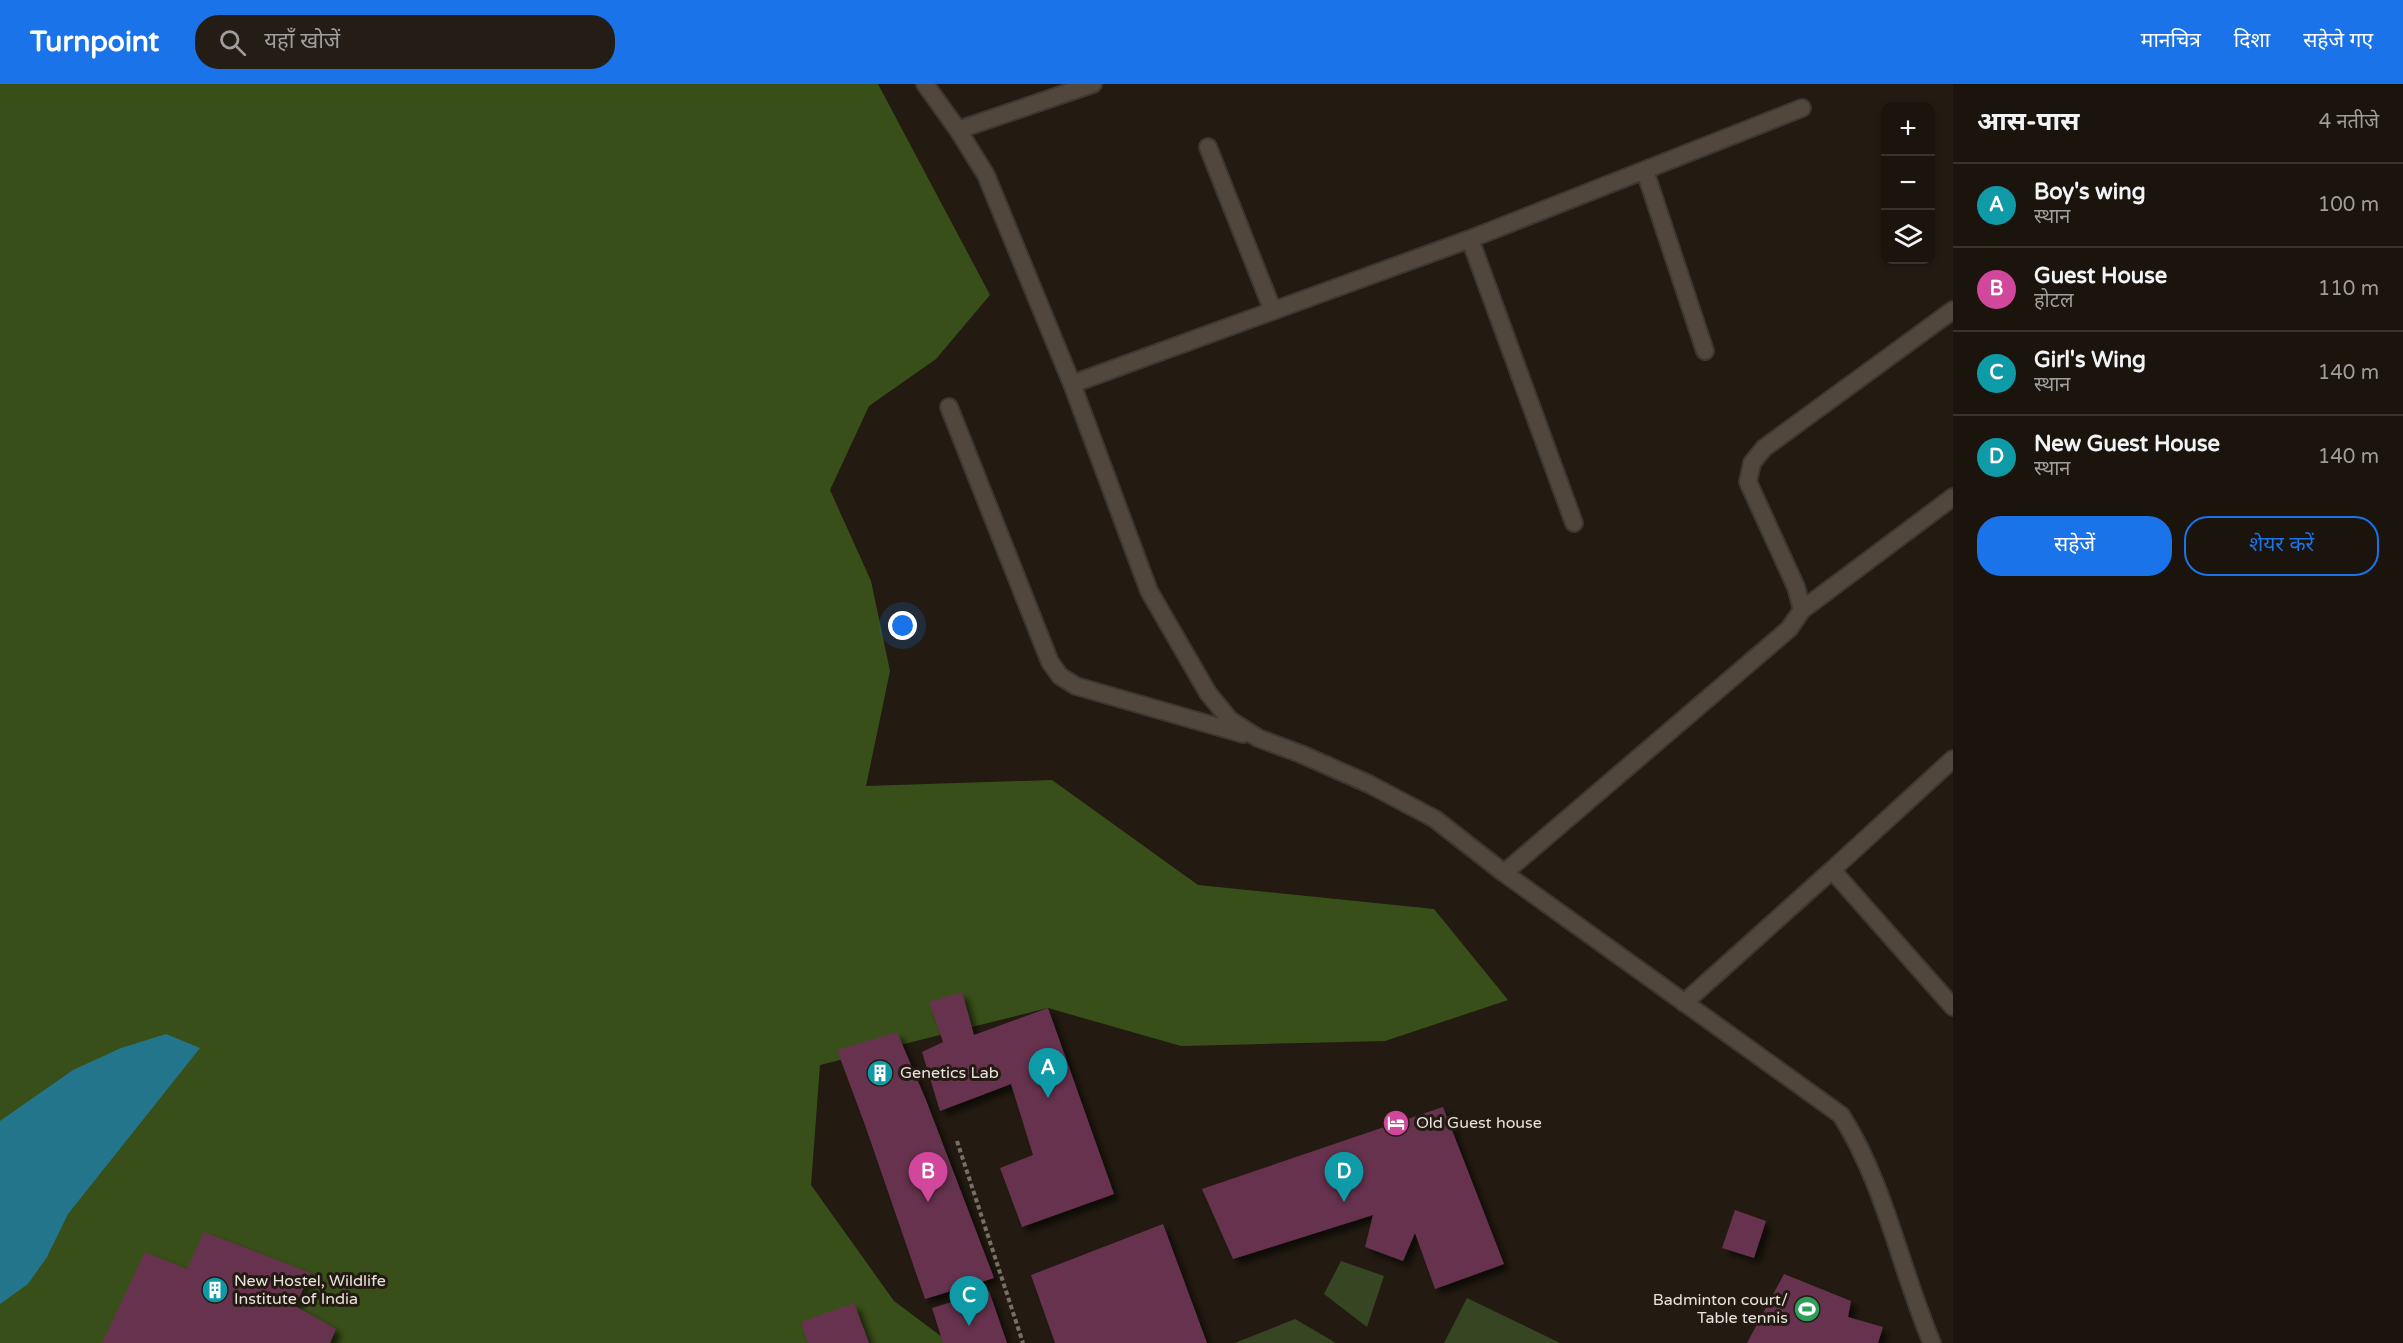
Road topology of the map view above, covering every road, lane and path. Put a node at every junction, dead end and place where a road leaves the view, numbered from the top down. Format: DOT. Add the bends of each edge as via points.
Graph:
graph roads {
  1 [pos="925,84"];
  2 [pos="1093,84"];
  3 [pos="1802,108"];
  4 [pos="958,130"];
  5 [pos="1208,147"];
  6 [pos="1644,171"];
  7 [pos="1470,239"];
  8 [pos="1953,309"];
  9 [pos="1274,311"];
  10 [pos="1705,351"];
  11 [pos="1072,384"];
  12 [pos="949,407"];
  13 [pos="1953,497"];
  14 [pos="1574,523"];
  15 [pos="1802,610"];
  16 [pos="1258,738"];
  17 [pos="1953,759"];
  18 [pos="1832,870"];
  19 [pos="1504,873"];
  20 [pos="1684,1003"];
  21 [pos="1953,1007"];
  22 [pos="957,1141"];
  23 [pos="1023,1343"];
  24 [pos="1932,1343"];
  1 -- 4 [label="street"];
  2 -- 4 [label="street"];
  3 -- 6 [label="street"];
  4 -- 11 [label="street" via="986,175"];
  5 -- 9 [label="street"];
  6 -- 7 [label="street"];
  6 -- 10 [label="street"];
  7 -- 9 [label="street"];
  7 -- 14 [label="street"];
  8 -- 15 [label="street" via="1764,448 1752,464 1748,482 1796,587"];
  9 -- 11 [label="street"];
  11 -- 16 [label="street" via="1149,591 1208,693 1230,720"];
  12 -- 16 [label="street" via="1050,662 1060,676 1076,686"];
  13 -- 15 [label="street"];
  15 -- 19 [label="street" via="1789,629"];
  16 -- 19 [label="street" via="1405,801 1435,819"];
  17 -- 18 [label="street"];
  18 -- 20 [label="street"];
  18 -- 21 [label="street"];
  19 -- 20 [label="street"];
  20 -- 24 [label="street" via="1841,1115 1872,1177"];
  22 -- 23 [label="path"];
}
